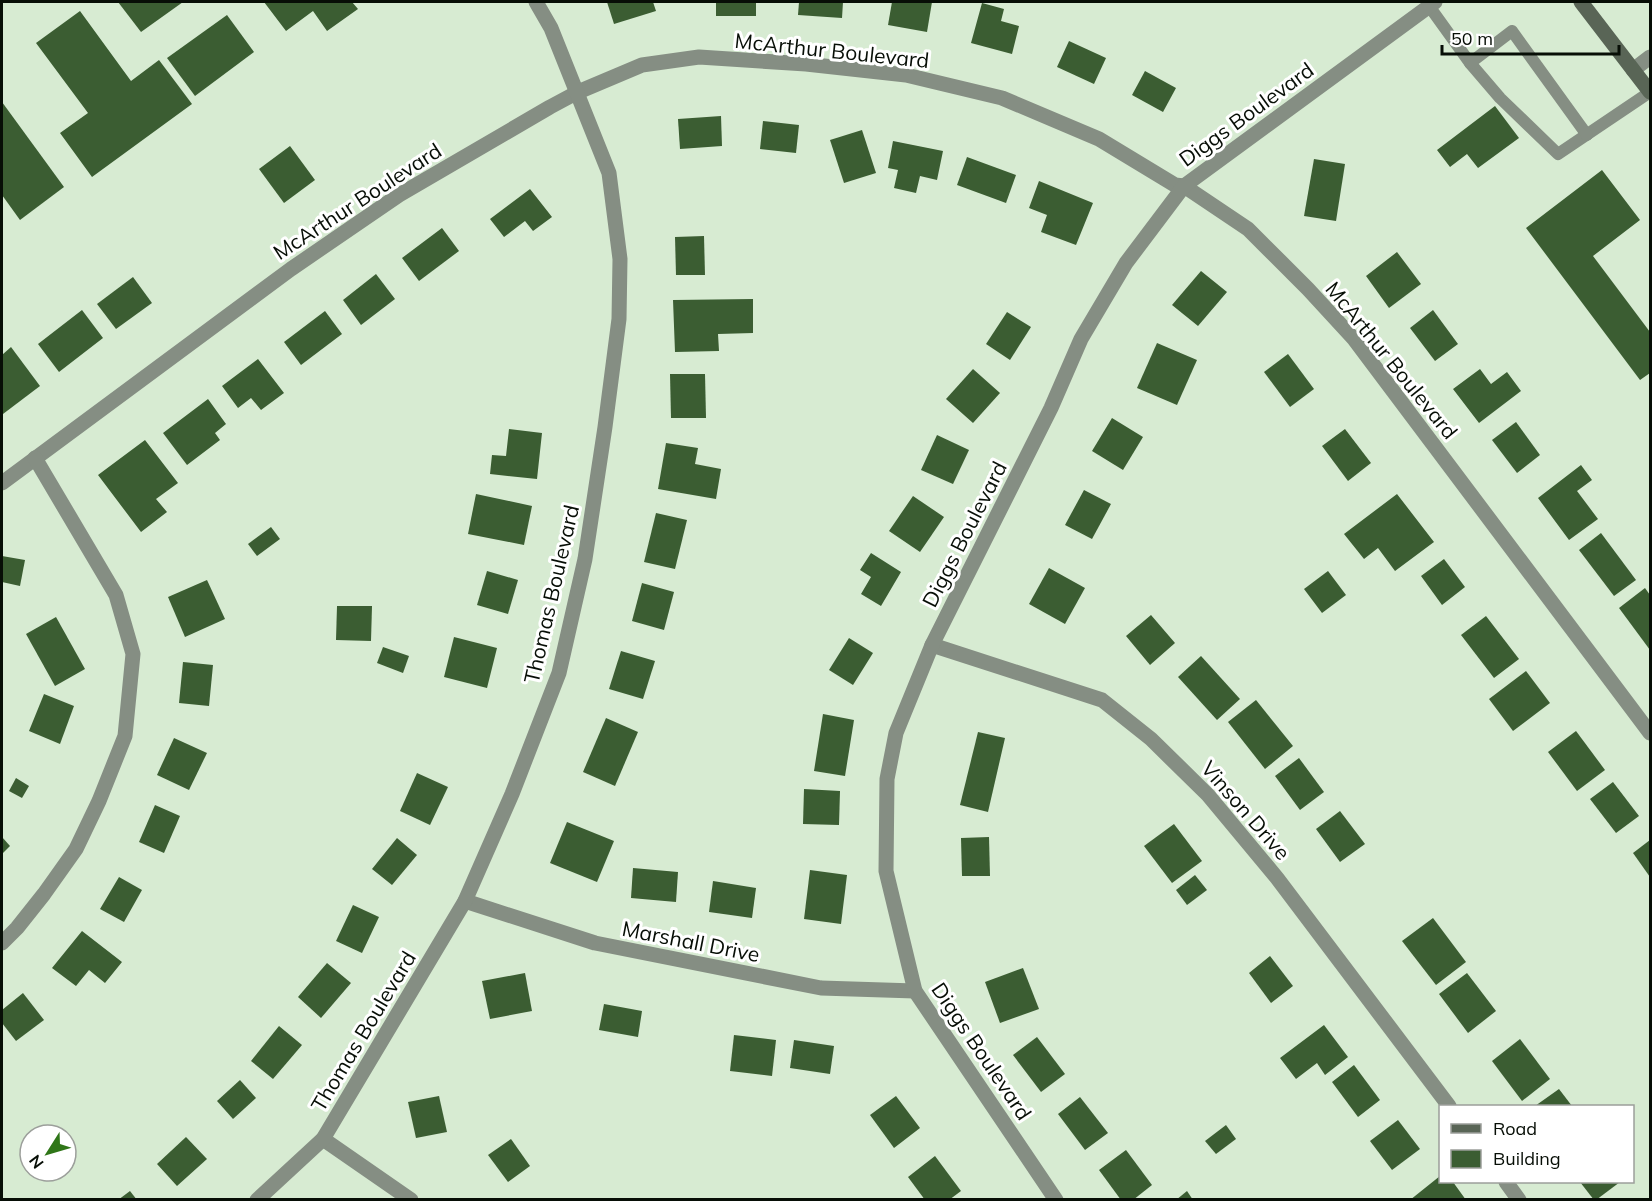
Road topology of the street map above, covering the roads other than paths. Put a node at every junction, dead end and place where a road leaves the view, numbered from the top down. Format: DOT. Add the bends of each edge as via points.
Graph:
graph roads {
  1 [pos="536,2"];
  2 [pos="1581,2"];
  3 [pos="1430,3"];
  4 [pos="1650,57"];
  5 [pos="1470,63"];
  6 [pos="1634,70"];
  7 [pos="578,92"];
  8 [pos="1650,92"];
  9 [pos="1587,135"];
  10 [pos="1184,186"];
  11 [pos="35,458"];
  12 [pos="2,483"];
  13 [pos="932,645"];
  14 [pos="1650,733"];
  15 [pos="465,902"];
  16 [pos="2,943"];
  17 [pos="915,991"];
  18 [pos="1447,1105"];
  19 [pos="323,1139"];
  20 [pos="1507,1183"];
  21 [pos="257,1200"];
  22 [pos="411,1200"];
  23 [pos="1056,1200"];
  24 [pos="1519,1200"];
  1 -- 7 [label="street, Thomas Boulevard"];
  2 -- 6 [label="main road"];
  3 -- 5 [label="lane"];
  3 -- 10 [label="street, Diggs Boulevard"];
  4 -- 6 [label="street"];
  5 -- 9 [label="lane" via="1558,154"];
  5 -- 9 [label="lane" via="1512,31"];
  6 -- 8 [label="main road"];
  7 -- 10 [label="street, McArthur Boulevard" via="642,66 699,57 906,75 1002,98 1099,139 1175,185"];
  7 -- 11 [label="street, McArthur Boulevard" via="399,195 291,269"];
  7 -- 15 [label="street, Thomas Boulevard" via="609,173 620,259 619,319 605,427 585,559 559,673"];
  8 -- 9 [label="lane"];
  10 -- 13 [label="street, Diggs Boulevard" via="1126,263 1081,339 1051,408"];
  10 -- 14 [label="street, McArthur Boulevard" via="1248,229 1354,339"];
  11 -- 12 [label="street, McArthur Boulevard"];
  11 -- 16 [label="street" via="116,595 133,654 124,736 99,801 76,849"];
  13 -- 17 [label="street, Diggs Boulevard" via="896,733 887,779 886,871"];
  13 -- 18 [label="street, Vinson Drive" via="1102,700 1151,739 1208,795 1277,878"];
  15 -- 17 [label="street, Marshall Drive" via="595,943 821,988"];
  15 -- 19 [label="street, Thomas Boulevard"];
  17 -- 23 [label="street, Diggs Boulevard"];
  19 -- 21 [label="street, Thomas Boulevard"];
  19 -- 22 [label="street"];
  20 -- 24 [label="street"];
}
